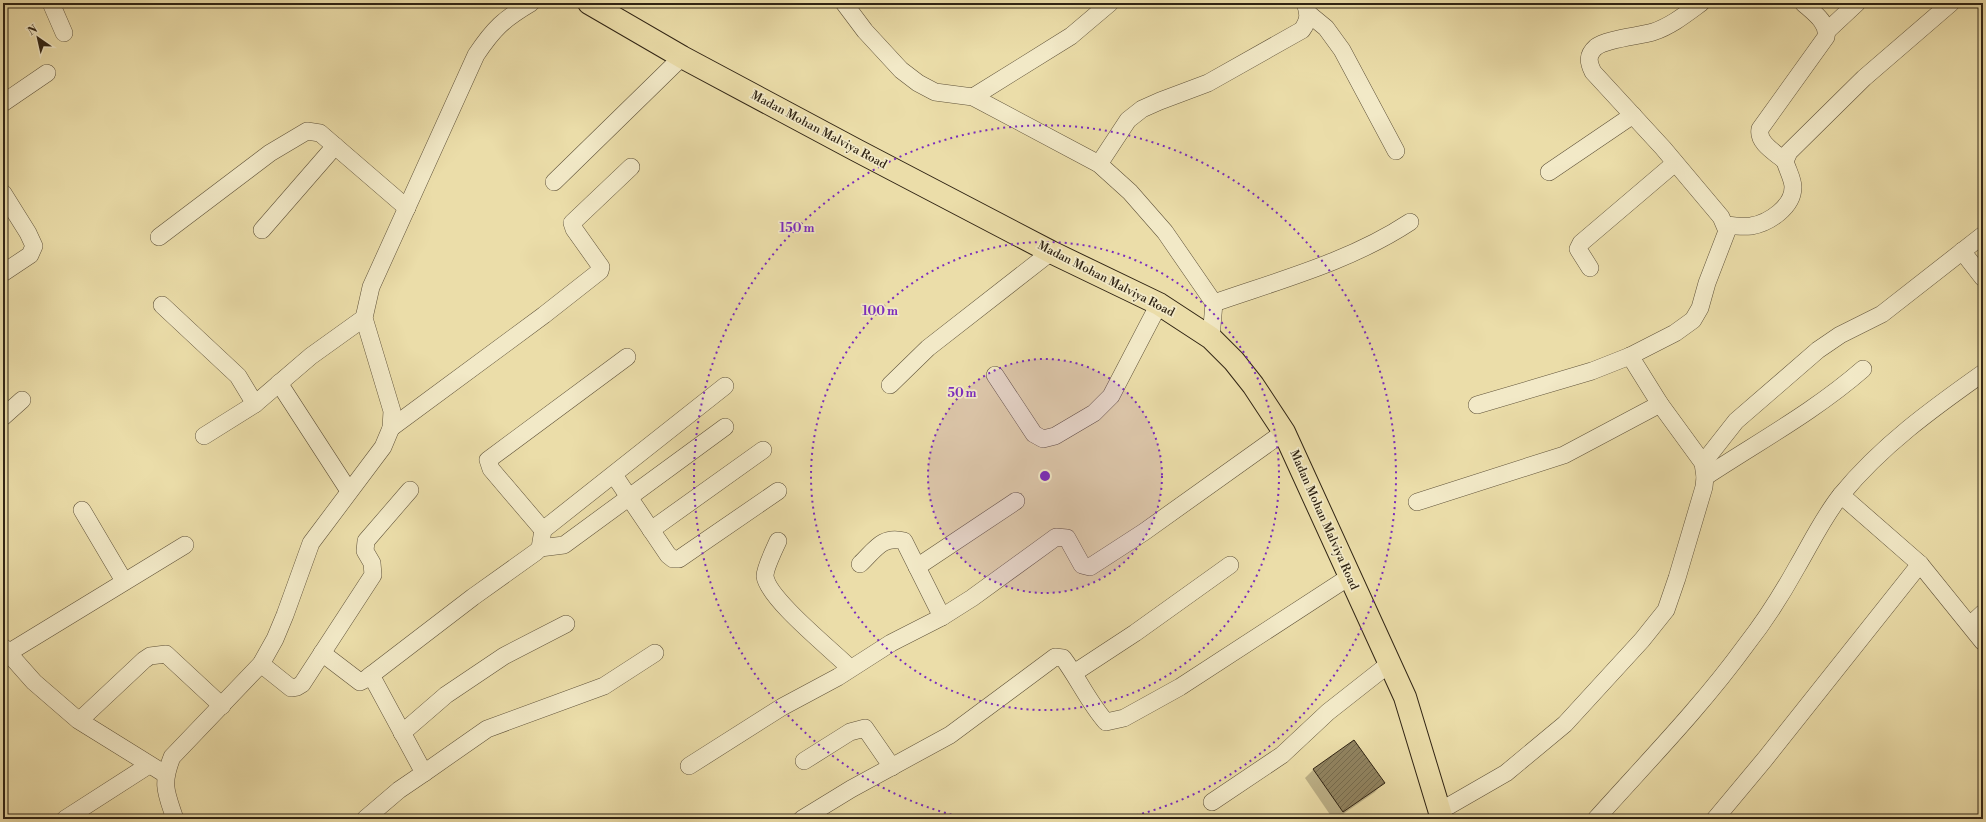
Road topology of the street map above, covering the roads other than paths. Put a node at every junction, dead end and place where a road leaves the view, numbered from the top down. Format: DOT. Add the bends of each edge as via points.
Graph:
graph roads {
  1 [pos="50,3"];
  2 [pos="531,3"];
  3 [pos="589,3"];
  4 [pos="844,3"];
  5 [pos="1110,3"];
  6 [pos="1701,3"];
  7 [pos="1804,3"];
  8 [pos="1857,3"];
  9 [pos="1951,3"];
  10 [pos="1307,8"];
  11 [pos="1828,31"];
  12 [pos="64,33"];
  13 [pos="682,58"];
  14 [pos="47,73"];
  15 [pos="973,97"];
  16 [pos="3,103"];
  17 [pos="1633,115"];
  18 [pos="335,146"];
  19 [pos="1396,151"];
  20 [pos="1785,161"];
  21 [pos="1675,163"];
  22 [pos="1099,164"];
  23 [pos="631,167"];
  24 [pos="1549,172"];
  25 [pos="554,182"];
  26 [pos="3,193"];
  27 [pos="407,208"];
  28 [pos="1410,222"];
  29 [pos="1726,225"];
  30 [pos="262,230"];
  31 [pos="1983,235"];
  32 [pos="159,236"];
  33 [pos="1051,252"];
  34 [pos="1962,252"];
  35 [pos="1590,268"];
  36 [pos="3,273"];
  37 [pos="1983,278"];
  38 [pos="1214,303"];
  39 [pos="1159,304"];
  40 [pos="162,305"];
  41 [pos="364,318"];
  42 [pos="1211,338"];
  43 [pos="1630,356"];
  44 [pos="627,357"];
  45 [pos="1863,369"];
  46 [pos="1983,373"];
  47 [pos="995,375"];
  48 [pos="279,383"];
  49 [pos="890,385"];
  50 [pos="725,386"];
  51 [pos="22,400"];
  52 [pos="255,404"];
  53 [pos="1477,404"];
  54 [pos="1660,404"];
  55 [pos="3,417"];
  56 [pos="725,427"];
  57 [pos="391,428"];
  58 [pos="1284,432"];
  59 [pos="204,436"];
  60 [pos="763,450"];
  61 [pos="1704,470"];
  62 [pos="614,475"];
  63 [pos="410,490"];
  64 [pos="349,491"];
  65 [pos="778,491"];
  66 [pos="1841,495"];
  67 [pos="629,497"];
  68 [pos="1016,500"];
  69 [pos="1417,502"];
  70 [pos="82,510"];
  71 [pos="543,530"];
  72 [pos="651,530"];
  73 [pos="778,541"];
  74 [pos="185,545"];
  75 [pos="540,548"];
  76 [pos="860,564"];
  77 [pos="1920,564"];
  78 [pos="1230,565"];
  79 [pos="917,567"];
  80 [pos="1349,577"];
  81 [pos="124,581"];
  82 [pos="1983,613"];
  83 [pos="942,617"];
  84 [pos="566,624"];
  85 [pos="1970,625"];
  86 [pos="1983,642"];
  87 [pos="6,650"];
  88 [pos="322,653"];
  89 [pos="655,653"];
  90 [pos="261,664"];
  91 [pos="1389,664"];
  92 [pos="850,668"];
  93 [pos="1074,673"];
  94 [pos="371,675"];
  95 [pos="222,706"];
  96 [pos="80,720"];
  97 [pos="402,733"];
  98 [pos="804,761"];
  99 [pos="150,765"];
  100 [pos="689,766"];
  101 [pos="892,767"];
  102 [pos="424,772"];
  103 [pos="165,774"];
  104 [pos="1212,802"];
  105 [pos="1441,815"];
  106 [pos="65,819"];
  107 [pos="175,819"];
  108 [pos="366,819"];
  109 [pos="802,819"];
  110 [pos="1596,819"];
  111 [pos="1715,819"];
  1 -- 12 [label="street"];
  2 -- 27 [label="street" via="512,14 492,31 476,54"];
  3 -- 13 [label="highway, Madan Mohan Malviya Road"];
  4 -- 15 [label="street" via="865,31 918,83 935,92"];
  5 -- 15 [label="street" via="1070,36"];
  6 -- 17 [label="street" via="1678,21 1655,31 1607,42 1597,47 1590,55 1588,63 1593,72"];
  7 -- 11 [label="street"];
  8 -- 11 [label="street"];
  9 -- 20 [label="street" via="1864,78 1789,152"];
  10 -- 19 [label="street" via="1342,50"];
  10 -- 22 [label="street" via="1307,23 1302,30 1208,83 1142,109 1128,120"];
  11 -- 20 [label="street" via="1760,129 1762,141"];
  13 -- 25 [label="street"];
  13 -- 33 [label="highway, Madan Mohan Malviya Road"];
  14 -- 16 [label="street"];
  15 -- 22 [label="street"];
  17 -- 21 [label="street"];
  17 -- 24 [label="street"];
  18 -- 27 [label="street"];
  18 -- 30 [label="street"];
  18 -- 32 [label="street" via="320,133 302,133 270,153"];
  20 -- 29 [label="street" via="1794,185 1786,206 1768,220 1751,226"];
  21 -- 29 [label="street"];
  21 -- 35 [label="street" via="1581,243 1578,249"];
  22 -- 38 [label="street" via="1130,192 1166,232"];
  23 -- 57 [label="street" via="572,223 601,267 600,271"];
  26 -- 36 [label="street" via="34,246 30,255"];
  27 -- 41 [label="street" via="371,287"];
  28 -- 38 [label="street" via="1357,252"];
  29 -- 43 [label="street" via="1727,231 1700,308 1693,320 1675,333"];
  31 -- 34 [label="street"];
  33 -- 39 [label="highway, Madan Mohan Malviya Road"];
  33 -- 49 [label="street" via="928,348"];
  34 -- 37 [label="street"];
  34 -- 61 [label="street" via="1882,314 1840,335 1818,350 1736,421"];
  38 -- 42 [label="street"];
  39 -- 42 [label="highway, Madan Mohan Malviya Road"];
  39 -- 47 [label="street" via="1111,396 1094,413 1055,436 1043,439 1034,434"];
  40 -- 52 [label="street" via="238,376"];
  41 -- 48 [label="street" via="311,356"];
  41 -- 57 [label="street" via="392,411"];
  42 -- 58 [label="highway, Madan Mohan Malviya Road" via="1253,385"];
  43 -- 53 [label="street" via="1592,371"];
  43 -- 54 [label="street"];
  44 -- 71 [label="street" via="488,460 491,468"];
  45 -- 61 [label="street" via="1839,390 1812,408"];
  46 -- 66 [label="street" via="1912,425 1880,453"];
  48 -- 52 [label="street"];
  48 -- 64 [label="street"];
  50 -- 62 [label="street"];
  51 -- 55 [label="street"];
  52 -- 59 [label="street"];
  54 -- 61 [label="street"];
  54 -- 69 [label="street" via="1564,455"];
  56 -- 67 [label="street"];
  57 -- 64 [label="street" via="383,447"];
  58 -- 80 [label="highway, Madan Mohan Malviya Road"];
  58 -- 83 [label="street" via="1144,532 1090,567 1082,565 1067,538 1056,537"];
  60 -- 72 [label="street"];
  61 -- 105 [label="street" via="1704,487 1666,610 1565,724 1506,773"];
  62 -- 67 [label="street"];
  62 -- 71 [label="street"];
  63 -- 88 [label="street" via="366,541 364,551 372,563 373,575"];
  64 -- 90 [label="street" via="311,543 283,621"];
  65 -- 72 [label="street" via="679,559 673,559 668,555"];
  66 -- 77 [label="street"];
  66 -- 110 [label="street" via="1787,585 1746,646"];
  67 -- 72 [label="street"];
  67 -- 75 [label="street" via="564,545"];
  68 -- 79 [label="street"];
  70 -- 81 [label="street"];
  71 -- 75 [label="street"];
  73 -- 92 [label="street" via="765,574 772,593"];
  74 -- 81 [label="street"];
  75 -- 94 [label="street"];
  76 -- 79 [label="street" via="881,544 893,538 904,541"];
  77 -- 85 [label="street"];
  77 -- 111 [label="street"];
  78 -- 93 [label="street"];
  79 -- 83 [label="street"];
  80 -- 91 [label="highway, Madan Mohan Malviya Road"];
  80 -- 93 [label="street" via="1180,688 1124,718 1106,722 1098,714"];
  81 -- 87 [label="street"];
  82 -- 85 [label="street"];
  83 -- 92 [label="street"];
  84 -- 97 [label="street" via="504,656 446,695"];
  85 -- 86 [label="street"];
  87 -- 96 [label="street" via="34,682"];
  88 -- 90 [label="street" via="302,684 297,687 291,688"];
  88 -- 94 [label="street" via="360,682"];
  89 -- 102 [label="street" via="604,686 487,729"];
  90 -- 95 [label="street"];
  91 -- 104 [label="street" via="1328,712 1282,755"];
  91 -- 105 [label="highway, Madan Mohan Malviya Road" via="1405,697"];
  92 -- 100 [label="street" via="782,707"];
  93 -- 101 [label="street" via="1063,658 1055,657 950,735"];
  94 -- 97 [label="street"];
  95 -- 96 [label="street" via="166,654 150,656 144,660"];
  95 -- 103 [label="street" via="172,757"];
  96 -- 99 [label="street"];
  97 -- 102 [label="street"];
  98 -- 101 [label="street" via="850,732 865,728"];
  99 -- 103 [label="street"];
  99 -- 106 [label="street"];
  101 -- 109 [label="street"];
  102 -- 108 [label="street"];
  103 -- 107 [label="street" via="166,790"];
}
